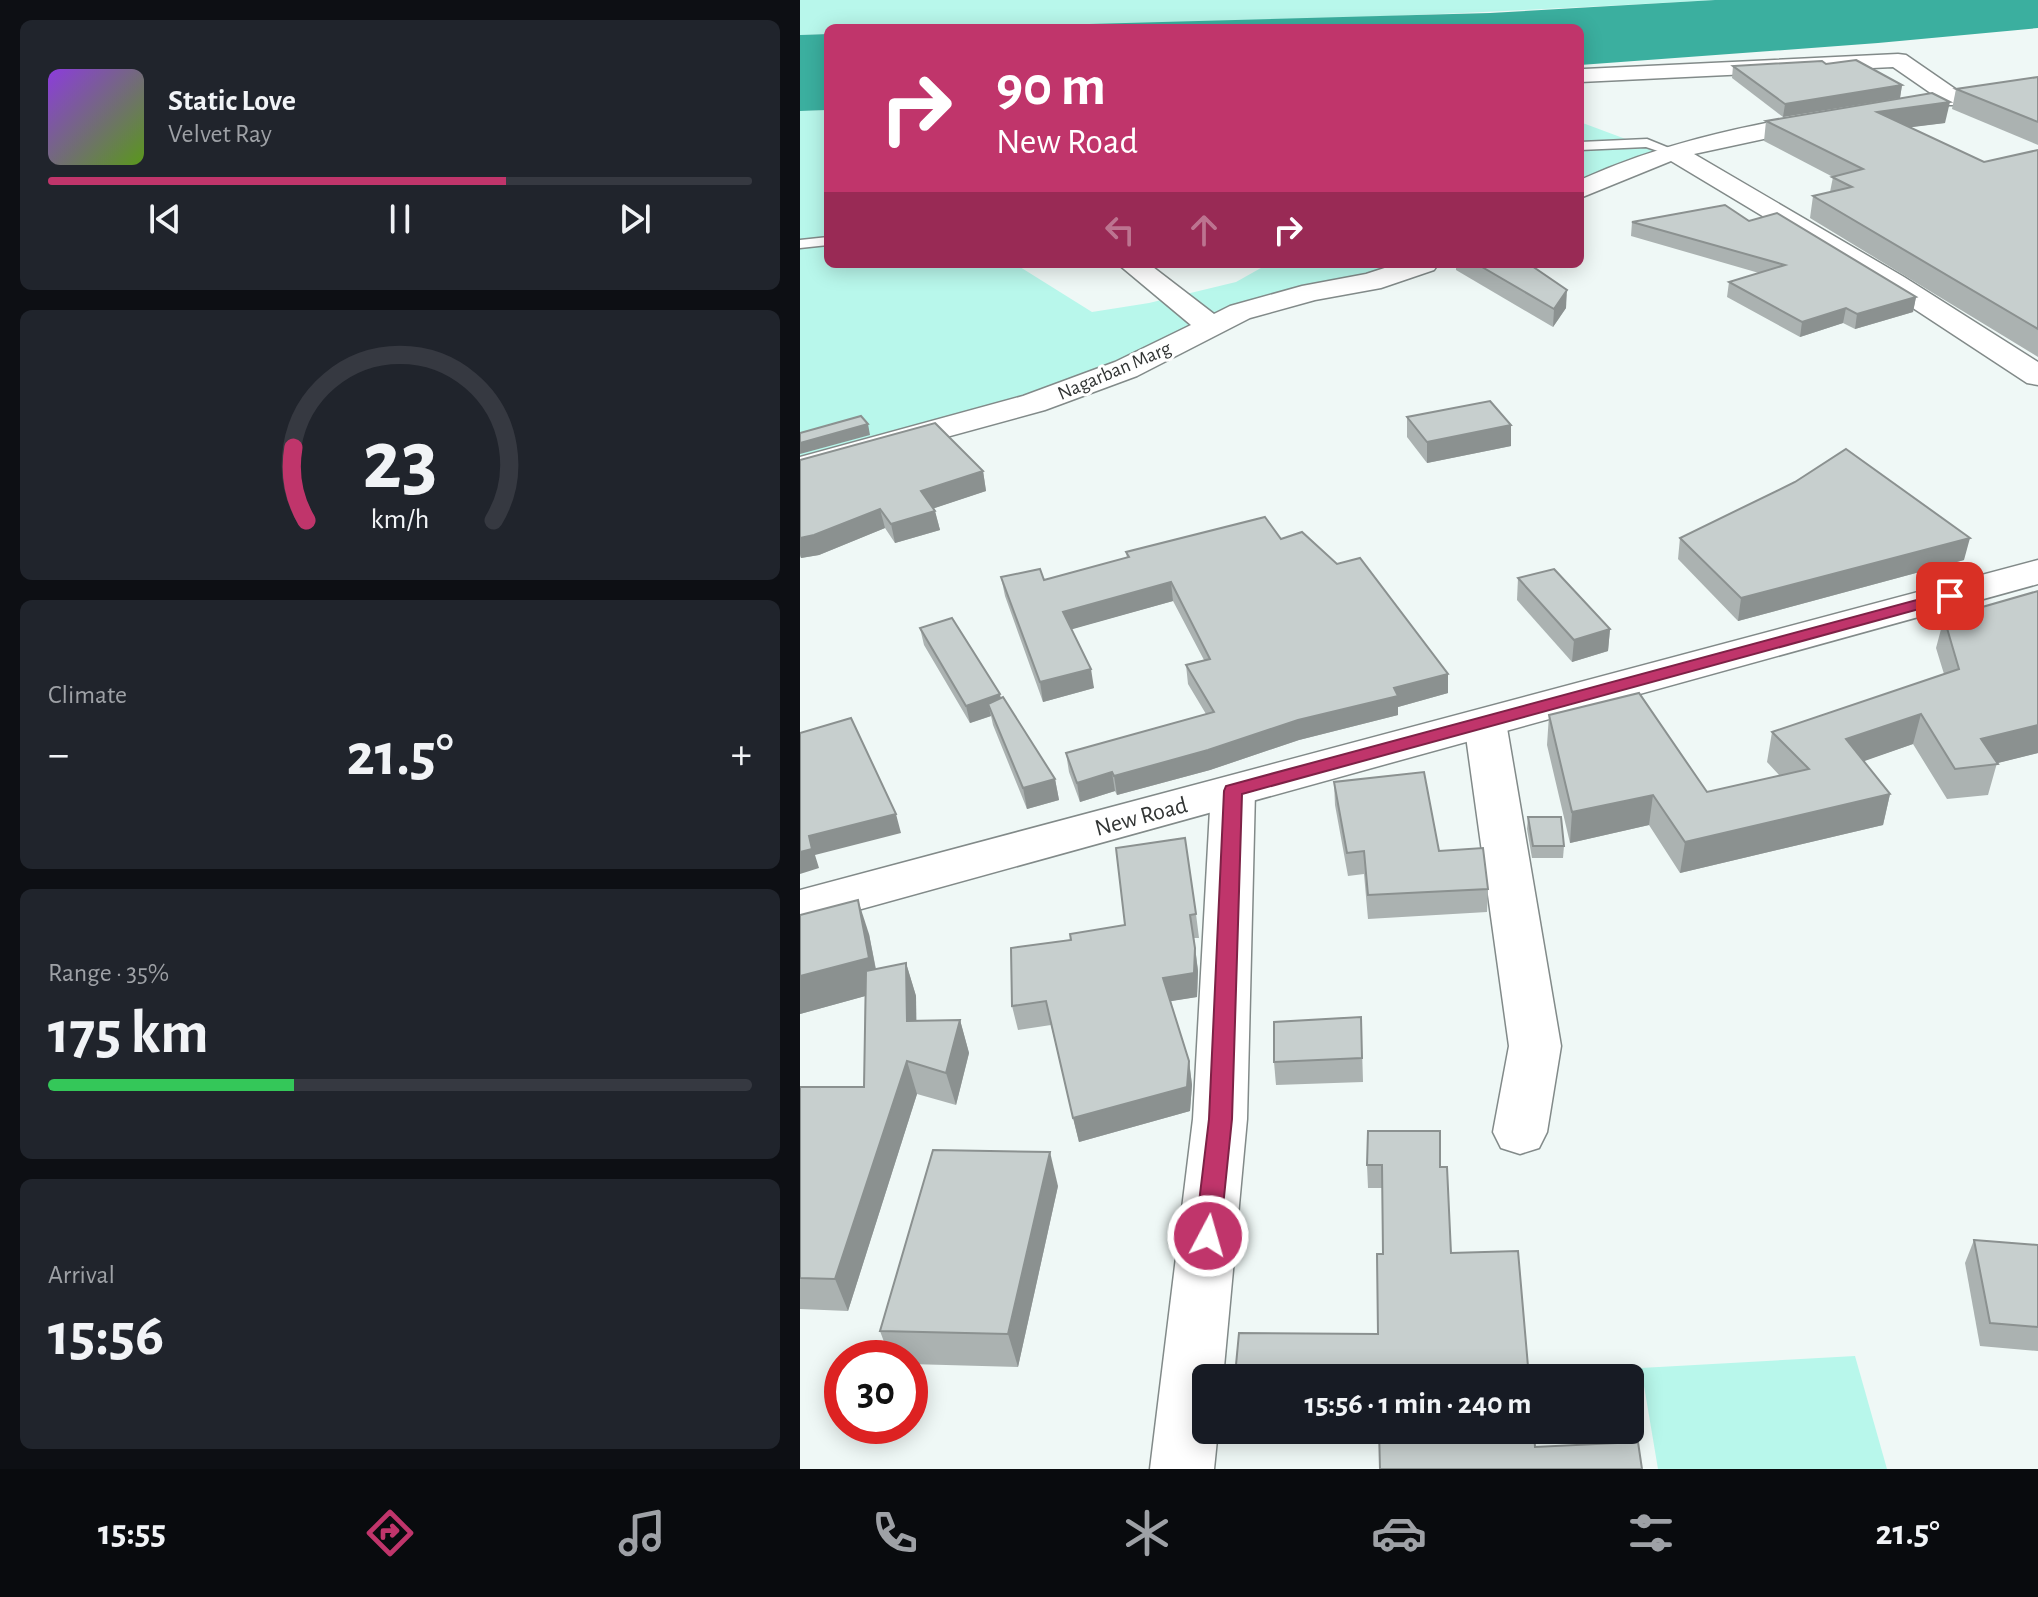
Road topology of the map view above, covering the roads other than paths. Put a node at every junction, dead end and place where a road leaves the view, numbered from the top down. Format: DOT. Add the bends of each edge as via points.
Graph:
graph roads {
  1 [pos="1584,76"];
  2 [pos="1982,96"];
  3 [pos="1956,100"];
  4 [pos="1926,105"];
  5 [pos="1836,118"];
  6 [pos="1584,146"];
  7 [pos="1673,152"];
  8 [pos="1584,188"];
  9 [pos="824,241"];
  10 [pos="800,244"];
  11 [pos="1137,268"];
  12 [pos="1412,268"];
  13 [pos="1212,327"];
  14 [pos="2038,376"];
  15 [pos="800,467"];
  16 [pos="2038,572"];
  17 [pos="1485,722"];
  18 [pos="1233,791"];
  19 [pos="800,908"];
  20 [pos="1520,1132"];
  21 [pos="1182,1469"];
  1 -- 3 [label="street" via="1898,60"];
  2 -- 3 [label="street"];
  3 -- 4 [label="street"];
  5 -- 7 [label="street" via="1747,131"];
  6 -- 7 [label="lane" via="1647,143"];
  7 -- 8 [label="street"];
  7 -- 14 [label="street"];
  9 -- 10 [label="lane"];
  11 -- 13 [label="street"];
  12 -- 13 [label="street, Nagarban Marg" via="1269,303"];
  13 -- 15 [label="street, Nagarban Marg" via="1126,369 1034,403"];
  16 -- 17 [label="street, New Road"];
  17 -- 18 [label="street, New Road"];
  17 -- 20 [label="street" via="1535,1046"];
  18 -- 19 [label="street, New Road"];
  18 -- 21 [label="street" via="1220,1119"];
}
